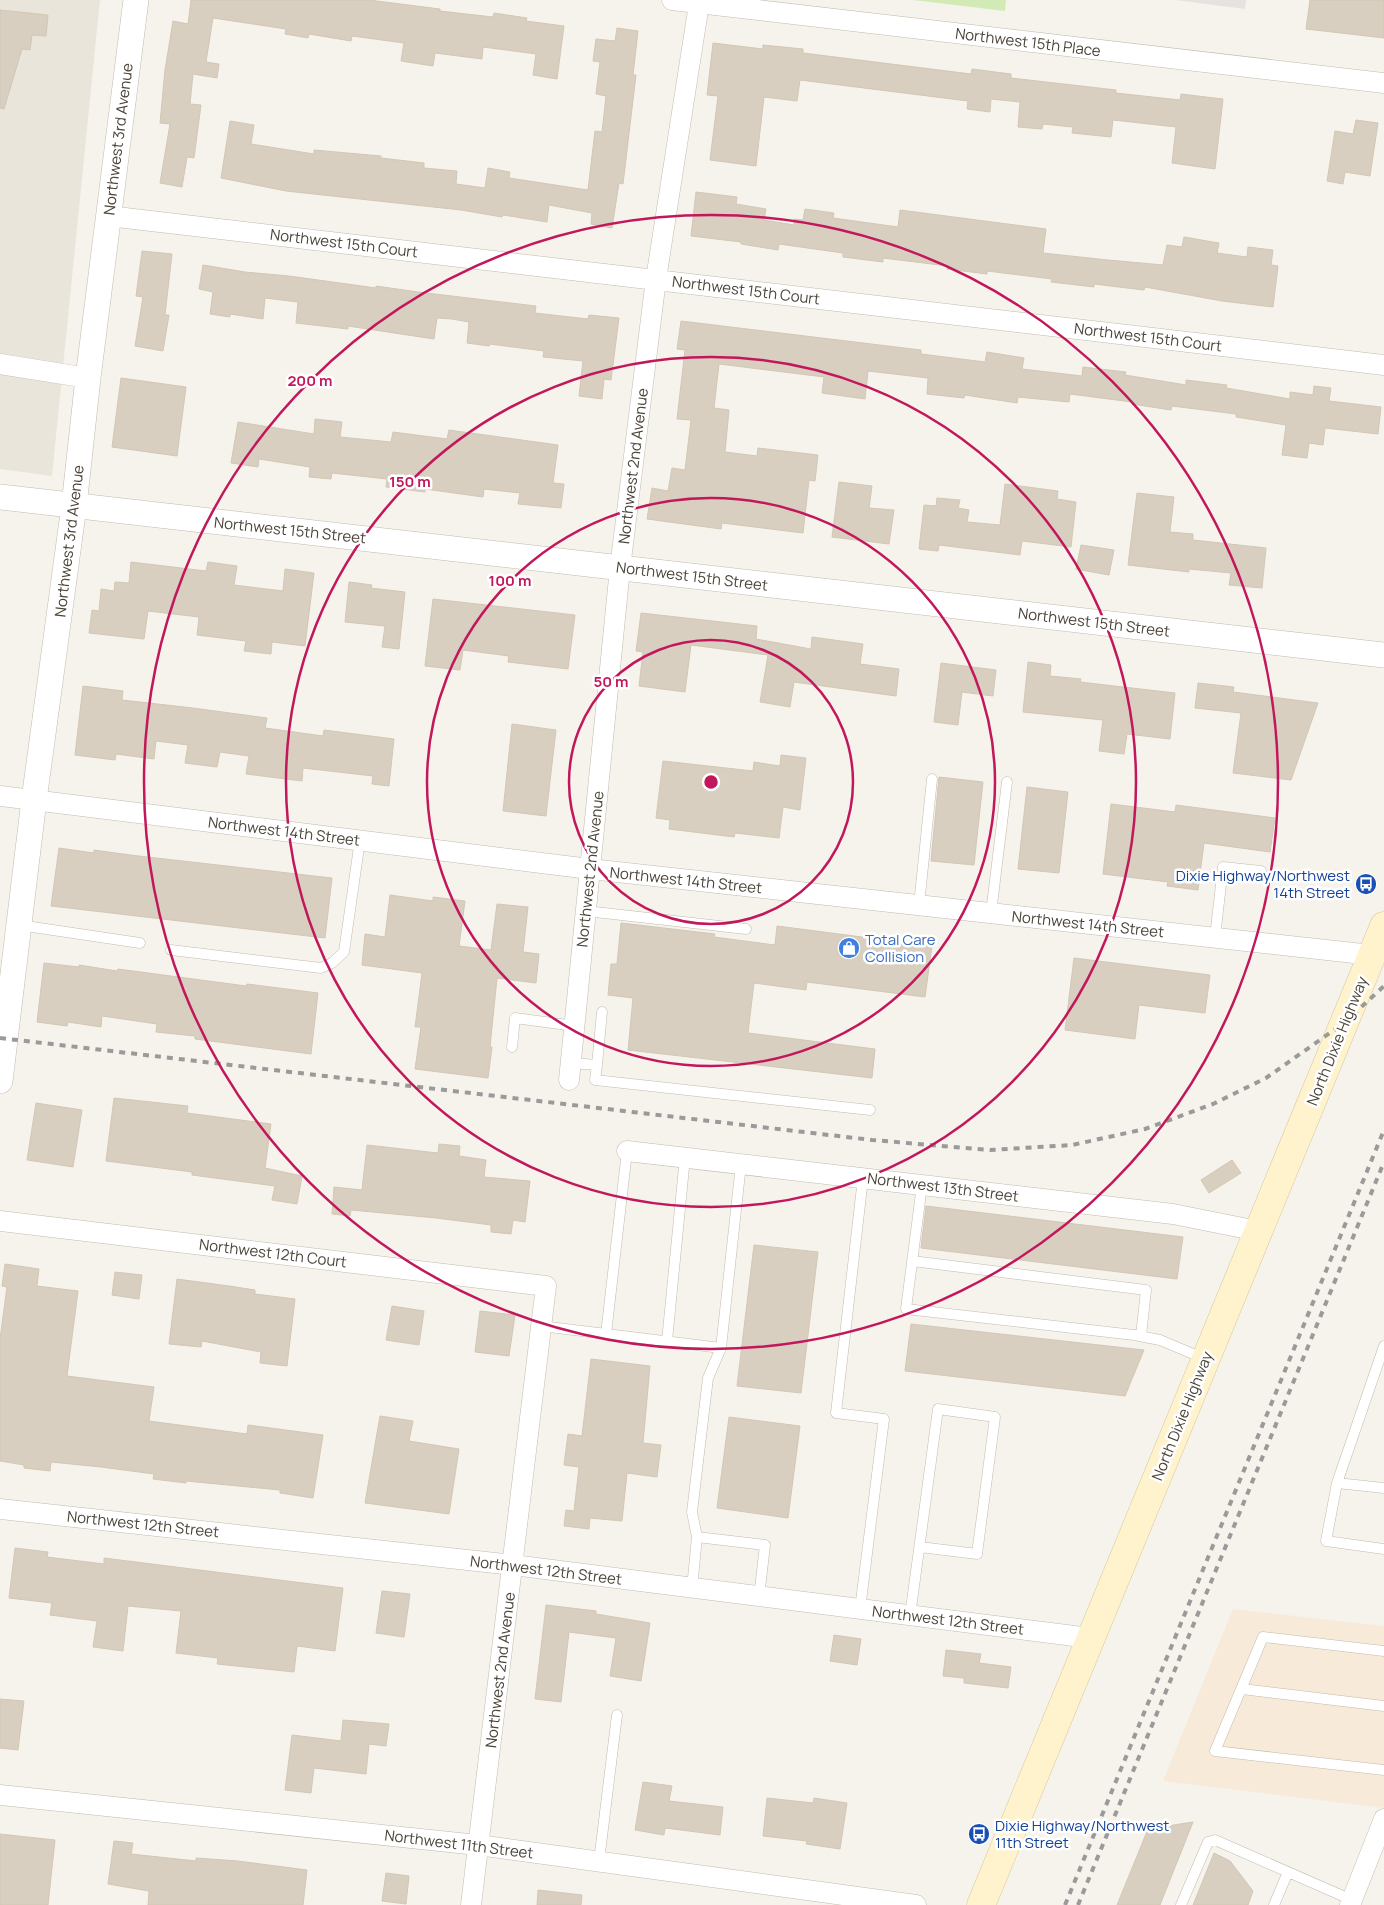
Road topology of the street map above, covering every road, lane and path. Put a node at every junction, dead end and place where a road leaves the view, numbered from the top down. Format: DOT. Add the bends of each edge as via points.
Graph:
graph roads {
  1 [pos="136,0"];
  2 [pos="672,0"];
  3 [pos="699,4"];
  4 [pos="1384,83"];
  5 [pos="108,216"];
  6 [pos="656,279"];
  7 [pos="0,364"];
  8 [pos="1384,365"];
  9 [pos="88,378"];
  10 [pos="0,497"];
  11 [pos="74,506"];
  12 [pos="620,568"];
  13 [pos="1384,655"];
  14 [pos="932,779"];
  15 [pos="1007,782"];
  16 [pos="0,796"];
  17 [pos="34,800"];
  18 [pos="360,840"];
  19 [pos="590,869"];
  20 [pos="1261,872"];
  21 [pos="919,905"];
  22 [pos="586,910"];
  23 [pos="991,913"];
  24 [pos="18,925"];
  25 [pos="1384,926"];
  26 [pos="746,929"];
  27 [pos="1215,938"];
  28 [pos="140,943"];
  29 [pos="171,950"];
  30 [pos="1372,955"];
  31 [pos="602,1012"];
  32 [pos="575,1026"];
  33 [pos="512,1048"];
  34 [pos="597,1065"];
  35 [pos="570,1072"];
  36 [pos="0,1081"];
  37 [pos="870,1110"];
  38 [pos="627,1151"];
  39 [pos="685,1158"];
  40 [pos="741,1164"];
  41 [pos="863,1178"];
  42 [pos="922,1185"];
  43 [pos="0,1221"];
  44 [pos="1258,1231"];
  45 [pos="912,1262"];
  46 [pos="546,1286"];
  47 [pos="541,1326"];
  48 [pos="606,1334"];
  49 [pos="1141,1336"];
  50 [pos="667,1341"];
  51 [pos="1384,1346"];
  52 [pos="722,1348"];
  53 [pos="1206,1360"];
  54 [pos="1337,1483"];
  55 [pos="1384,1488"];
  56 [pos="0,1508"];
  57 [pos="697,1536"];
  58 [pos="920,1547"];
  59 [pos="1384,1549"];
  60 [pos="513,1566"];
  61 [pos="692,1588"];
  62 [pos="760,1597"];
  63 [pos="860,1609"];
  64 [pos="910,1616"];
  65 [pos="1090,1638"];
  66 [pos="1384,1651"];
  67 [pos="1242,1689"];
  68 [pos="1384,1706"];
  69 [pos="618,1715"];
  70 [pos="1384,1770"];
  71 [pos="0,1795"];
  72 [pos="1384,1819"];
  73 [pos="478,1845"];
  74 [pos="600,1861"];
  75 [pos="1288,1872"];
  76 [pos="1351,1903"];
  77 [pos="470,1905"];
  78 [pos="916,1905"];
  79 [pos="980,1905"];
  80 [pos="1180,1905"];
  81 [pos="1274,1905"];
  1 -- 5 [label="street, Northwest 3rd Avenue"];
  2 -- 3 [label="street, Northwest 15th Place"];
  3 -- 4 [label="street, Northwest 15th Place"];
  3 -- 6 [label="street, Northwest 2nd Avenue"];
  5 -- 6 [label="street, Northwest 15th Court"];
  5 -- 9 [label="street, Northwest 3rd Avenue"];
  6 -- 8 [label="street, Northwest 15th Court"];
  6 -- 12 [label="street, Northwest 2nd Avenue"];
  7 -- 9 [label="street"];
  9 -- 11 [label="street, Northwest 3rd Avenue"];
  10 -- 11 [label="street, Northwest 15th Street"];
  11 -- 12 [label="street, Northwest 15th Street"];
  11 -- 17 [label="street, Northwest 3rd Avenue"];
  12 -- 13 [label="street, Northwest 15th Street"];
  12 -- 19 [label="street, Northwest 2nd Avenue"];
  14 -- 21 [label="lane"];
  15 -- 23 [label="lane"];
  16 -- 17 [label="street, Northwest 14th Street"];
  17 -- 18 [label="street, Northwest 14th Street"];
  17 -- 24 [label="street, Northwest 3rd Avenue"];
  18 -- 19 [label="street, Northwest 14th Street"];
  18 -- 29 [label="lane" via="344,952 332,963 321,968"];
  19 -- 21 [label="street, Northwest 14th Street"];
  19 -- 22 [label="street, Northwest 2nd Avenue"];
  20 -- 27 [label="lane" via="1222,867"];
  21 -- 23 [label="street, Northwest 14th Street"];
  22 -- 26 [label="lane"];
  22 -- 32 [label="street, Northwest 2nd Avenue"];
  23 -- 27 [label="street, Northwest 14th Street"];
  24 -- 28 [label="lane"];
  24 -- 36 [label="street, Northwest 3rd Avenue"];
  25 -- 30 [label="main road, North Dixie Highway"];
  27 -- 30 [label="street, Northwest 14th Street"];
  30 -- 44 [label="main road, North Dixie Highway"];
  31 -- 34 [label="lane"];
  32 -- 33 [label="lane" via="515,1018"];
  32 -- 35 [label="street, Northwest 2nd Avenue"];
  34 -- 35 [label="lane"];
  34 -- 37 [label="lane" via="595,1080"];
  38 -- 39 [label="street, Northwest 13th Street"];
  38 -- 48 [label="lane"];
  39 -- 40 [label="street, Northwest 13th Street"];
  39 -- 50 [label="lane"];
  40 -- 41 [label="street, Northwest 13th Street"];
  40 -- 52 [label="lane"];
  41 -- 42 [label="street, Northwest 13th Street"];
  41 -- 63 [label="lane" via="836,1413 884,1419"];
  42 -- 44 [label="street, Northwest 13th Street" via="1173,1214"];
  42 -- 45 [label="lane"];
  43 -- 46 [label="street, Northwest 12th Court"];
  44 -- 53 [label="main road, North Dixie Highway"];
  45 -- 49 [label="lane" via="1146,1290"];
  45 -- 49 [label="lane" via="906,1309"];
  46 -- 47 [label="street, Northwest 2nd Avenue"];
  47 -- 48 [label="lane"];
  47 -- 60 [label="street, Northwest 2nd Avenue"];
  48 -- 50 [label="lane"];
  49 -- 53 [label="lane" via="1160,1340"];
  50 -- 52 [label="lane"];
  51 -- 54 [label="lane"];
  52 -- 57 [label="lane" via="708,1378 692,1512"];
  53 -- 65 [label="main road, North Dixie Highway"];
  54 -- 55 [label="lane"];
  54 -- 59 [label="lane" via="1326,1541"];
  56 -- 60 [label="street, Northwest 12th Street"];
  57 -- 61 [label="lane"];
  57 -- 62 [label="lane" via="765,1545"];
  58 -- 58 [label="lane" via="938,1409 994,1417 977,1554"];
  58 -- 64 [label="lane"];
  60 -- 61 [label="street, Northwest 12th Street"];
  60 -- 73 [label="street, Northwest 2nd Avenue"];
  61 -- 62 [label="street, Northwest 12th Street"];
  62 -- 63 [label="street, Northwest 12th Street"];
  63 -- 64 [label="street, Northwest 12th Street"];
  64 -- 65 [label="street, Northwest 12th Street"];
  65 -- 79 [label="main road, North Dixie Highway"];
  66 -- 67 [label="lane" via="1263,1637"];
  67 -- 68 [label="lane"];
  67 -- 70 [label="lane" via="1215,1751"];
  69 -- 74 [label="lane"];
  71 -- 73 [label="street, Northwest 11th Street"];
  72 -- 76 [label="street"];
  73 -- 74 [label="street, Northwest 11th Street"];
  73 -- 77 [label="street, Northwest 2nd Avenue"];
  74 -- 78 [label="street, Northwest 11th Street"];
  75 -- 76 [label="lane"];
  75 -- 80 [label="lane" via="1215,1840 1208,1842"];
  75 -- 81 [label="lane"];
}
